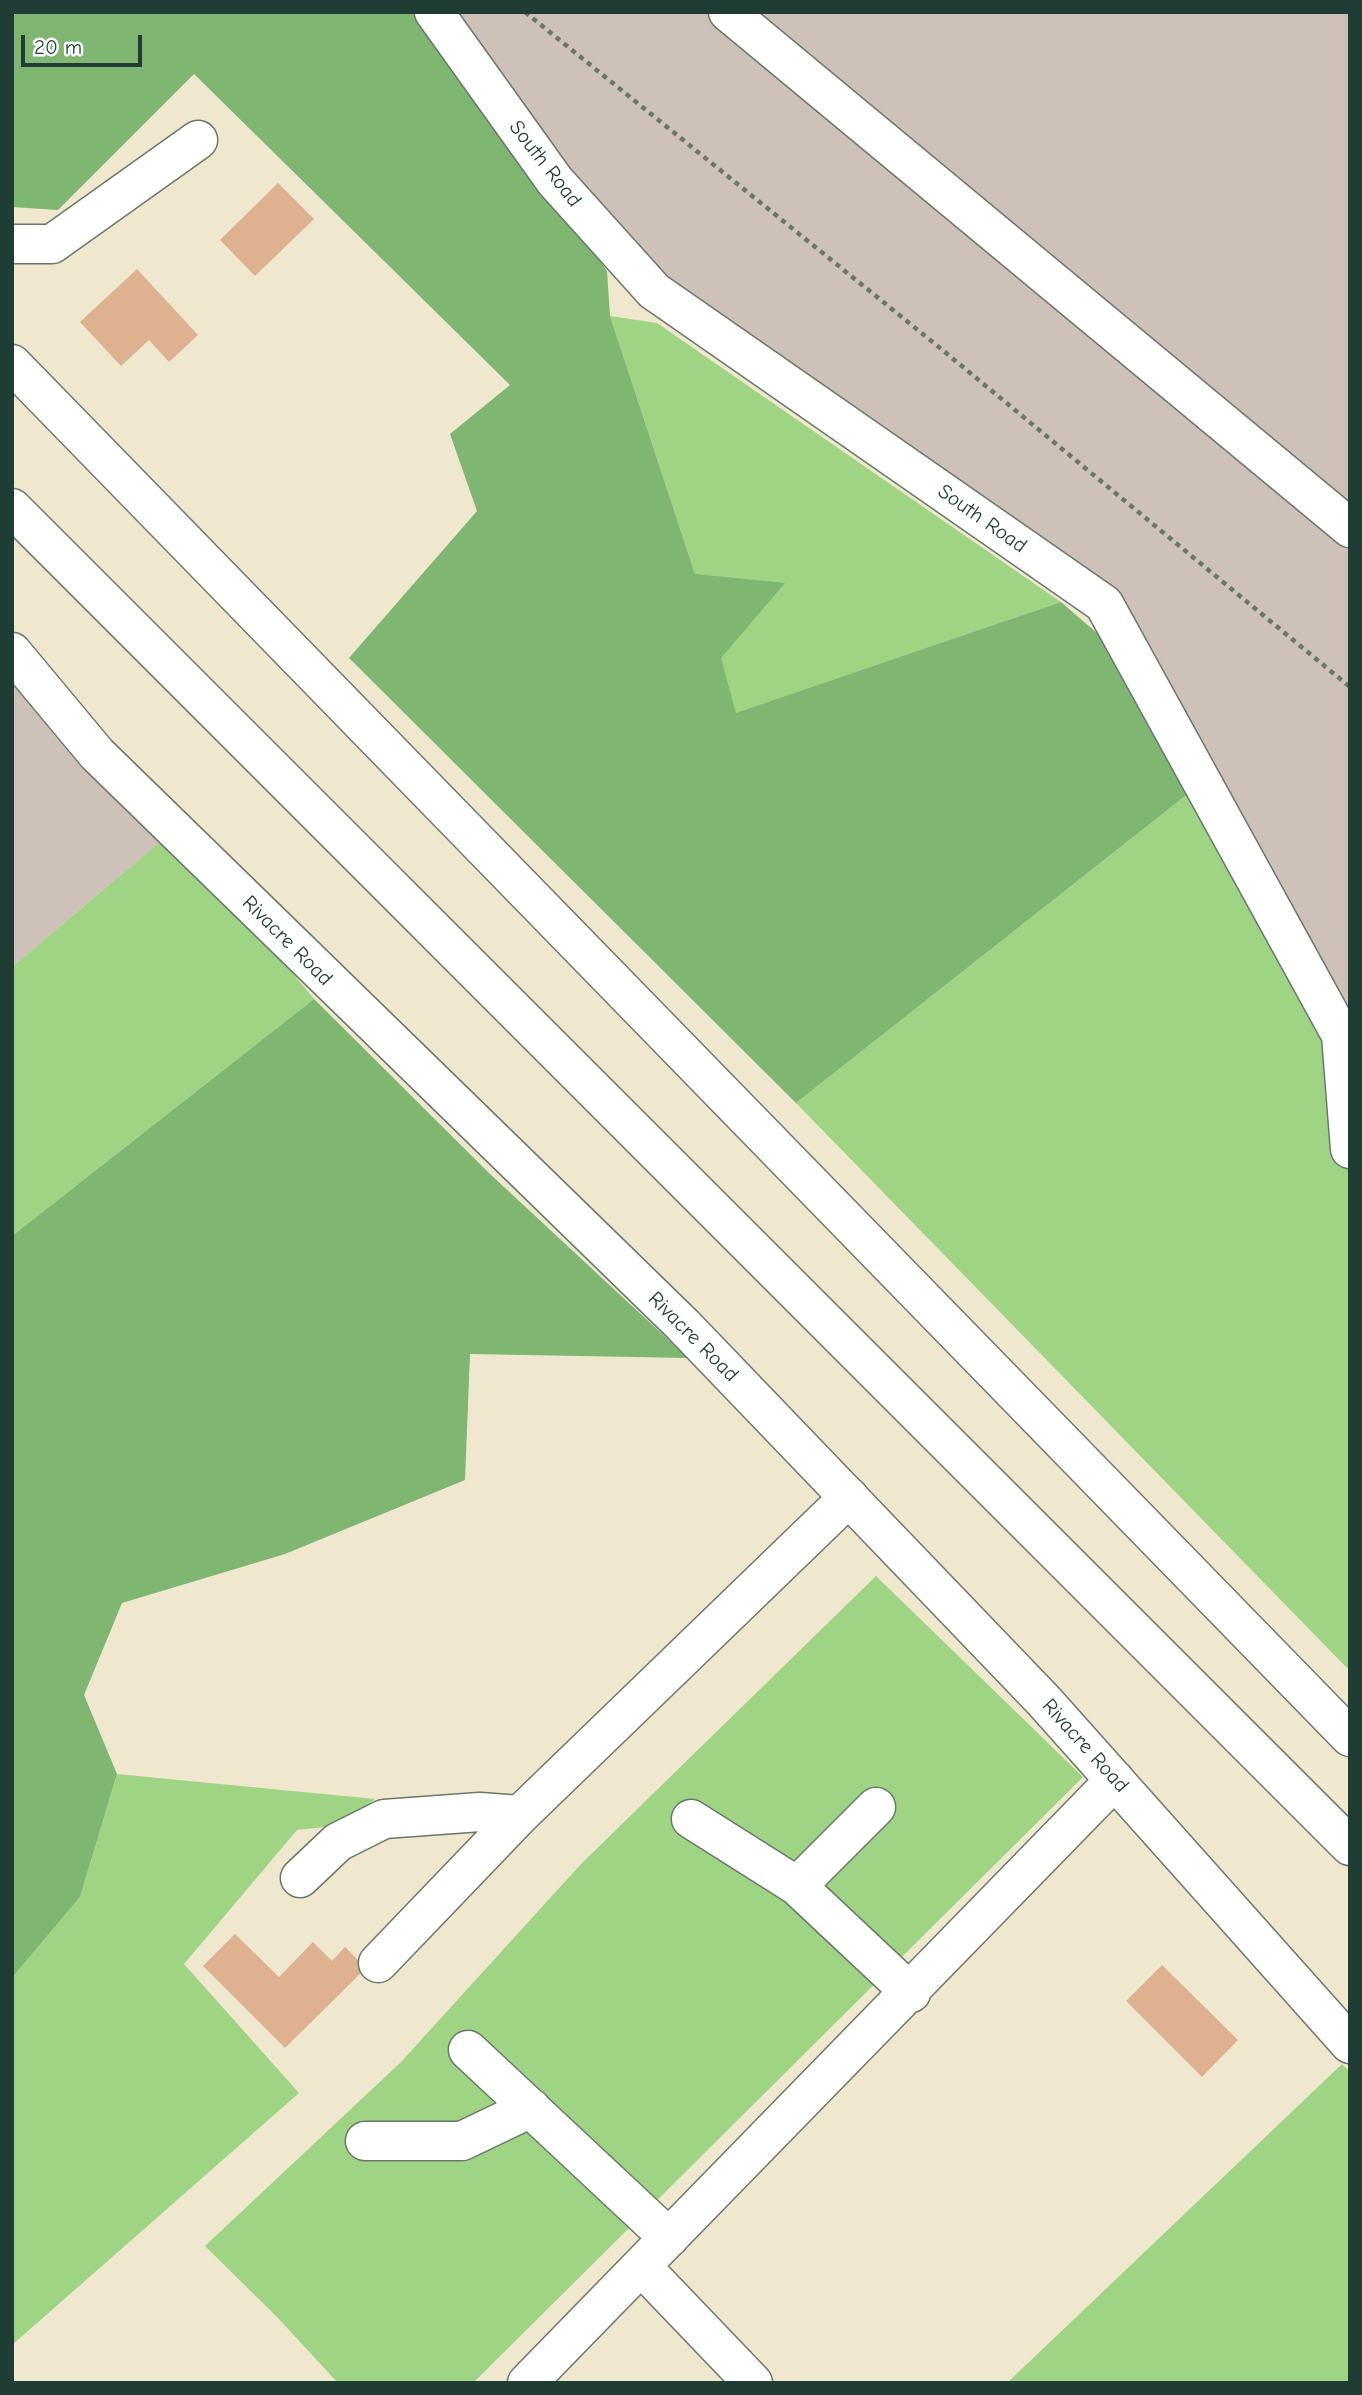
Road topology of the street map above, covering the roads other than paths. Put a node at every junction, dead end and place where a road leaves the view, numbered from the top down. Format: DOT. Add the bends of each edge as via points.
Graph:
graph roads {
  1 [pos="434,12"];
  2 [pos="728,12"];
  3 [pos="198,140"];
  4 [pos="12,244"];
  5 [pos="12,364"];
  6 [pos="12,508"];
  7 [pos="1350,528"];
  8 [pos="12,652"];
  9 [pos="1350,1149"];
  10 [pos="849,1497"];
  11 [pos="1350,1737"];
  12 [pos="1115,1780"];
  13 [pos="876,1807"];
  14 [pos="520,1815"];
  15 [pos="691,1819"];
  16 [pos="1350,1846"];
  17 [pos="300,1878"];
  18 [pos="797,1886"];
  19 [pos="378,1963"];
  20 [pos="911,1993"];
  21 [pos="1350,2044"];
  22 [pos="468,2050"];
  23 [pos="531,2108"];
  24 [pos="365,2141"];
  25 [pos="669,2238"];
  26 [pos="641,2266"];
  27 [pos="527,2383"];
  28 [pos="753,2383"];
  1 -- 9 [label="main road, South Road" via="555,181 654,291 1104,604 1341,1035"];
  2 -- 7 [label="main road"];
  3 -- 4 [label="main road" via="52,244"];
  5 -- 11 [label="main road"];
  6 -- 16 [label="main road"];
  8 -- 10 [label="main road, Rivacre Road" via="97,754 683,1325"];
  10 -- 12 [label="main road, Rivacre Road"];
  10 -- 14 [label="main road"];
  12 -- 20 [label="main road"];
  12 -- 21 [label="main road, Rivacre Road"];
  13 -- 18 [label="main road"];
  14 -- 17 [label="main road" via="480,1812 384,1819 338,1842"];
  14 -- 19 [label="main road"];
  15 -- 18 [label="main road"];
  18 -- 20 [label="main road"];
  20 -- 25 [label="main road"];
  22 -- 23 [label="main road"];
  23 -- 24 [label="main road" via="462,2141"];
  23 -- 25 [label="main road"];
  25 -- 26 [label="main road"];
  26 -- 27 [label="main road"];
  26 -- 28 [label="main road"];
}
